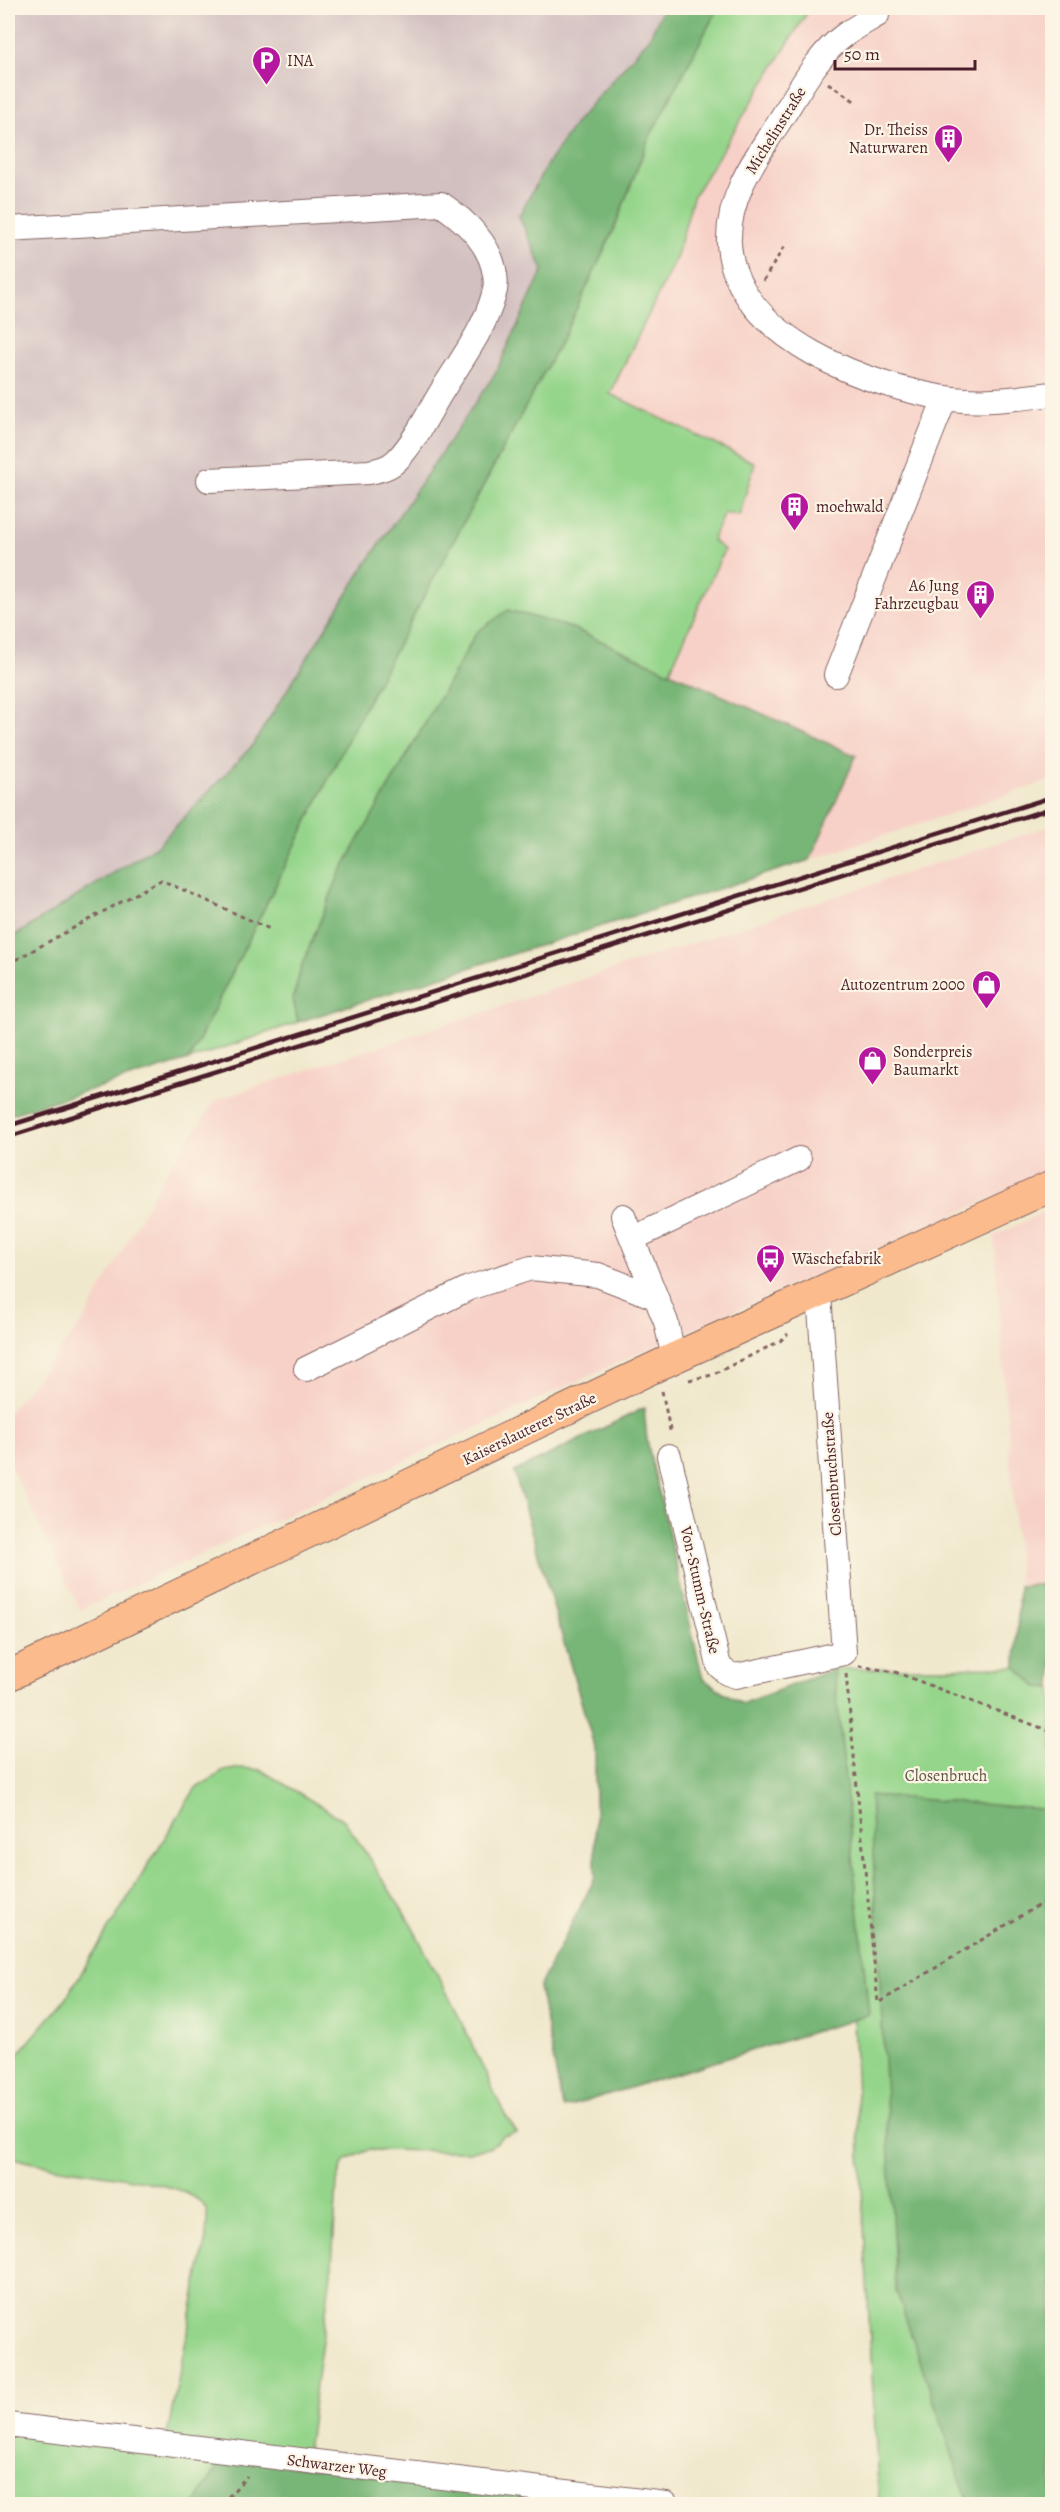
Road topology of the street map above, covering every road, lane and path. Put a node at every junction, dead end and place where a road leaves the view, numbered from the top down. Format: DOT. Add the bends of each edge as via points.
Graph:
graph roads {
  1 [pos="877,15"];
  2 [pos="812,72"];
  3 [pos="856,102"];
  4 [pos="8,229"];
  5 [pos="786,244"];
  6 [pos="751,300"];
  7 [pos="1053,394"];
  8 [pos="945,398"];
  9 [pos="209,480"];
  10 [pos="836,675"];
  11 [pos="272,930"];
  12 [pos="8,964"];
  13 [pos="799,1159"];
  14 [pos="1053,1186"];
  15 [pos="623,1216"];
  16 [pos="632,1239"];
  17 [pos="655,1297"];
  18 [pos="820,1303"];
  19 [pos="306,1369"];
  20 [pos="678,1370"];
  21 [pos="669,1456"];
  22 [pos="845,1658"];
  23 [pos="8,1676"];
  24 [pos="1053,1732"];
  25 [pos="1053,1897"];
  26 [pos="8,2425"];
  27 [pos="264,2456"];
  28 [pos="222,2505"];
  29 [pos="666,2505"];
  1 -- 2 [label="street, Michelinstraße" via="844,35"];
  2 -- 3 [label="path"];
  2 -- 6 [label="street, Michelinstraße" via="748,168 736,200 729,244 739,279"];
  4 -- 9 [label="street" via="441,204 477,234 490,258 495,292 457,366 397,461 383,470 369,472"];
  5 -- 6 [label="path"];
  6 -- 8 [label="street, Michelinstraße" via="776,328 842,368 877,382"];
  7 -- 8 [label="street, Michelinstraße" via="983,401"];
  8 -- 10 [label="street"];
  11 -- 12 [label="path" via="161,880"];
  13 -- 16 [label="street"];
  14 -- 18 [label="main road, Kaiserslauterer Straße"];
  15 -- 16 [label="street"];
  16 -- 17 [label="street"];
  17 -- 19 [label="street" via="598,1275 531,1268 469,1288"];
  17 -- 20 [label="street"];
  18 -- 20 [label="main road, Kaiserslauterer Straße"];
  18 -- 20 [label="path" via="774,1344 712,1374"];
  18 -- 22 [label="street, Closenbruchstraße"];
  20 -- 21 [label="path" via="662,1389 673,1447"];
  20 -- 23 [label="main road, Kaiserslauterer Straße"];
  21 -- 22 [label="street, Von-Stumm-Straße" via="719,1666 736,1676"];
  22 -- 24 [label="path" via="895,1672"];
  22 -- 25 [label="path" via="878,2003"];
  26 -- 27 [label="street, Schwarzer Weg"];
  27 -- 28 [label="path"];
  27 -- 29 [label="street, Schwarzer Weg"];
}
